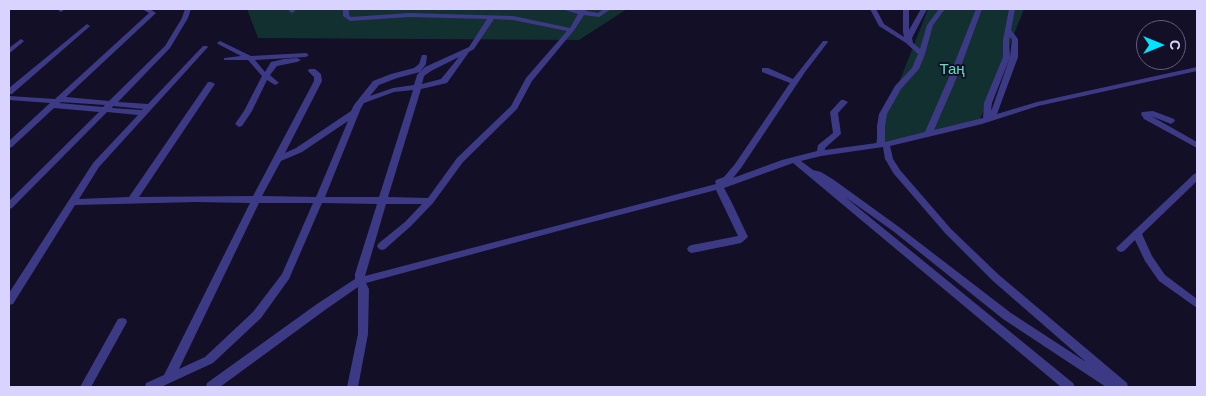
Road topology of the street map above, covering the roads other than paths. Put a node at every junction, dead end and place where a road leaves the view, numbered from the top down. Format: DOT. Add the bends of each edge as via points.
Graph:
graph roads {
  1 [pos="145,9"];
  2 [pos="188,9"];
  3 [pos="346,9"];
  4 [pos="567,9"];
  5 [pos="608,9"];
  6 [pos="872,9"];
  7 [pos="906,9"];
  8 [pos="942,9"];
  9 [pos="979,9"];
  10 [pos="1012,9"];
  11 [pos="583,11"];
  12 [pos="922,12"];
  13 [pos="385,13"];
  14 [pos="937,16"];
  15 [pos="492,17"];
  16 [pos="87,26"];
  17 [pos="570,30"];
  18 [pos="21,41"];
  19 [pos="909,41"];
  20 [pos="825,42"];
  21 [pos="220,43"];
  22 [pos="205,47"];
  23 [pos="9,51"];
  24 [pos="467,51"];
  25 [pos="922,54"];
  26 [pos="306,55"];
  27 [pos="424,56"];
  28 [pos="250,58"];
  29 [pos="268,58"];
  30 [pos="226,59"];
  31 [pos="297,60"];
  32 [pos="280,62"];
  33 [pos="1197,68"];
  34 [pos="765,70"];
  35 [pos="312,71"];
  36 [pos="266,76"];
  37 [pos="795,82"];
  38 [pos="275,83"];
  39 [pos="211,84"];
  40 [pos="418,87"];
  41 [pos="9,92"];
  42 [pos="9,98"];
  43 [pos="363,101"];
  44 [pos="56,102"];
  45 [pos="844,102"];
  46 [pos="108,106"];
  47 [pos="146,110"];
  48 [pos="354,113"];
  49 [pos="988,119"];
  50 [pos="1172,121"];
  51 [pos="239,124"];
  52 [pos="929,133"];
  53 [pos="883,144"];
  54 [pos="9,145"];
  55 [pos="1197,145"];
  56 [pos="821,153"];
  57 [pos="278,159"];
  58 [pos="795,160"];
  59 [pos="810,173"];
  60 [pos="1197,176"];
  61 [pos="719,187"];
  62 [pos="707,190"];
  63 [pos="132,200"];
  64 [pos="257,200"];
  65 [pos="320,200"];
  66 [pos="383,201"];
  67 [pos="430,201"];
  68 [pos="72,202"];
  69 [pos="9,206"];
  70 [pos="1137,233"];
  71 [pos="382,246"];
  72 [pos="1121,248"];
  73 [pos="692,249"];
  74 [pos="360,281"];
  75 [pos="10,296"];
  76 [pos="1197,304"];
  77 [pos="122,322"];
  78 [pos="168,379"];
  79 [pos="85,387"];
  80 [pos="150,387"];
  81 [pos="211,387"];
  82 [pos="353,387"];
  83 [pos="1069,387"];
  84 [pos="1115,387"];
  85 [pos="1123,387"];
  1 -- 44 [label="street" via="153,12"];
  2 -- 46 [label="street" via="168,47"];
  3 -- 13 [label="street" via="346,16 350,18"];
  4 -- 11 [label="street"];
  5 -- 11 [label="street" via="599,15"];
  6 -- 19 [label="street" via="881,26"];
  7 -- 19 [label="street"];
  8 -- 14 [label="street"];
  9 -- 52 [label="street"];
  10 -- 49 [label="street" via="1008,30 1015,38 996,109"];
  11 -- 17 [label="street"];
  12 -- 14 [label="street"];
  12 -- 19 [label="street"];
  13 -- 15 [label="street"];
  14 -- 25 [label="street" via="929,28"];
  15 -- 17 [label="street" via="503,14"];
  15 -- 24 [label="street" via="474,46"];
  16 -- 41 [label="street"];
  17 -- 67 [label="street" via="529,80 514,108 460,160"];
  18 -- 23 [label="street"];
  19 -- 25 [label="street"];
  20 -- 37 [label="street"];
  21 -- 28 [label="street"];
  22 -- 47 [label="street"];
  24 -- 40 [label="street" via="444,81"];
  24 -- 40 [label="street" via="428,69 421,75"];
  25 -- 53 [label="street" via="883,114"];
  26 -- 29 [label="street"];
  27 -- 43 [label="street" via="417,70 376,83"];
  28 -- 29 [label="street"];
  28 -- 30 [label="street"];
  28 -- 36 [label="street"];
  29 -- 32 [label="street"];
  31 -- 32 [label="street"];
  32 -- 36 [label="street" via="274,64"];
  33 -- 49 [label="street" via="1037,104"];
  34 -- 37 [label="street"];
  35 -- 57 [label="street" via="319,78"];
  36 -- 38 [label="street"];
  36 -- 51 [label="street"];
  37 -- 62 [label="street" via="730,176 711,184"];
  39 -- 63 [label="street"];
  40 -- 43 [label="street" via="393,90"];
  40 -- 66 [label="street"];
  42 -- 44 [label="street"];
  43 -- 48 [label="street"];
  44 -- 46 [label="street"];
  44 -- 54 [label="street"];
  45 -- 56 [label="street" via="834,112 837,134 821,147"];
  46 -- 47 [label="street"];
  46 -- 69 [label="street"];
  47 -- 68 [label="street" via="96,165"];
  48 -- 57 [label="street" via="299,150"];
  48 -- 65 [label="street"];
  49 -- 52 [label="street"];
  50 -- 55 [label="street" via="1145,113"];
  52 -- 53 [label="street"];
  53 -- 56 [label="street"];
  53 -- 85 [label="street" via="897,172 948,231 1001,283"];
  56 -- 58 [label="street"];
  57 -- 64 [label="street"];
  58 -- 59 [label="street"];
  58 -- 61 [label="street"];
  59 -- 83 [label="street"];
  59 -- 84 [label="street" via="831,182 1007,316"];
  60 -- 70 [label="street"];
  61 -- 62 [label="street"];
  61 -- 73 [label="street" via="744,238"];
  62 -- 74 [label="street"];
  63 -- 64 [label="street"];
  63 -- 68 [label="street"];
  64 -- 65 [label="street"];
  64 -- 78 [label="street"];
  65 -- 66 [label="street"];
  65 -- 78 [label="street" via="286,276 256,315 209,360"];
  66 -- 67 [label="street"];
  66 -- 74 [label="street"];
  67 -- 71 [label="street"];
  68 -- 75 [label="street"];
  70 -- 72 [label="street"];
  70 -- 76 [label="street" via="1148,258 1162,278"];
  74 -- 81 [label="street"];
  74 -- 82 [label="street" via="364,289 363,334"];
  77 -- 79 [label="street"];
  78 -- 80 [label="street"];
}
